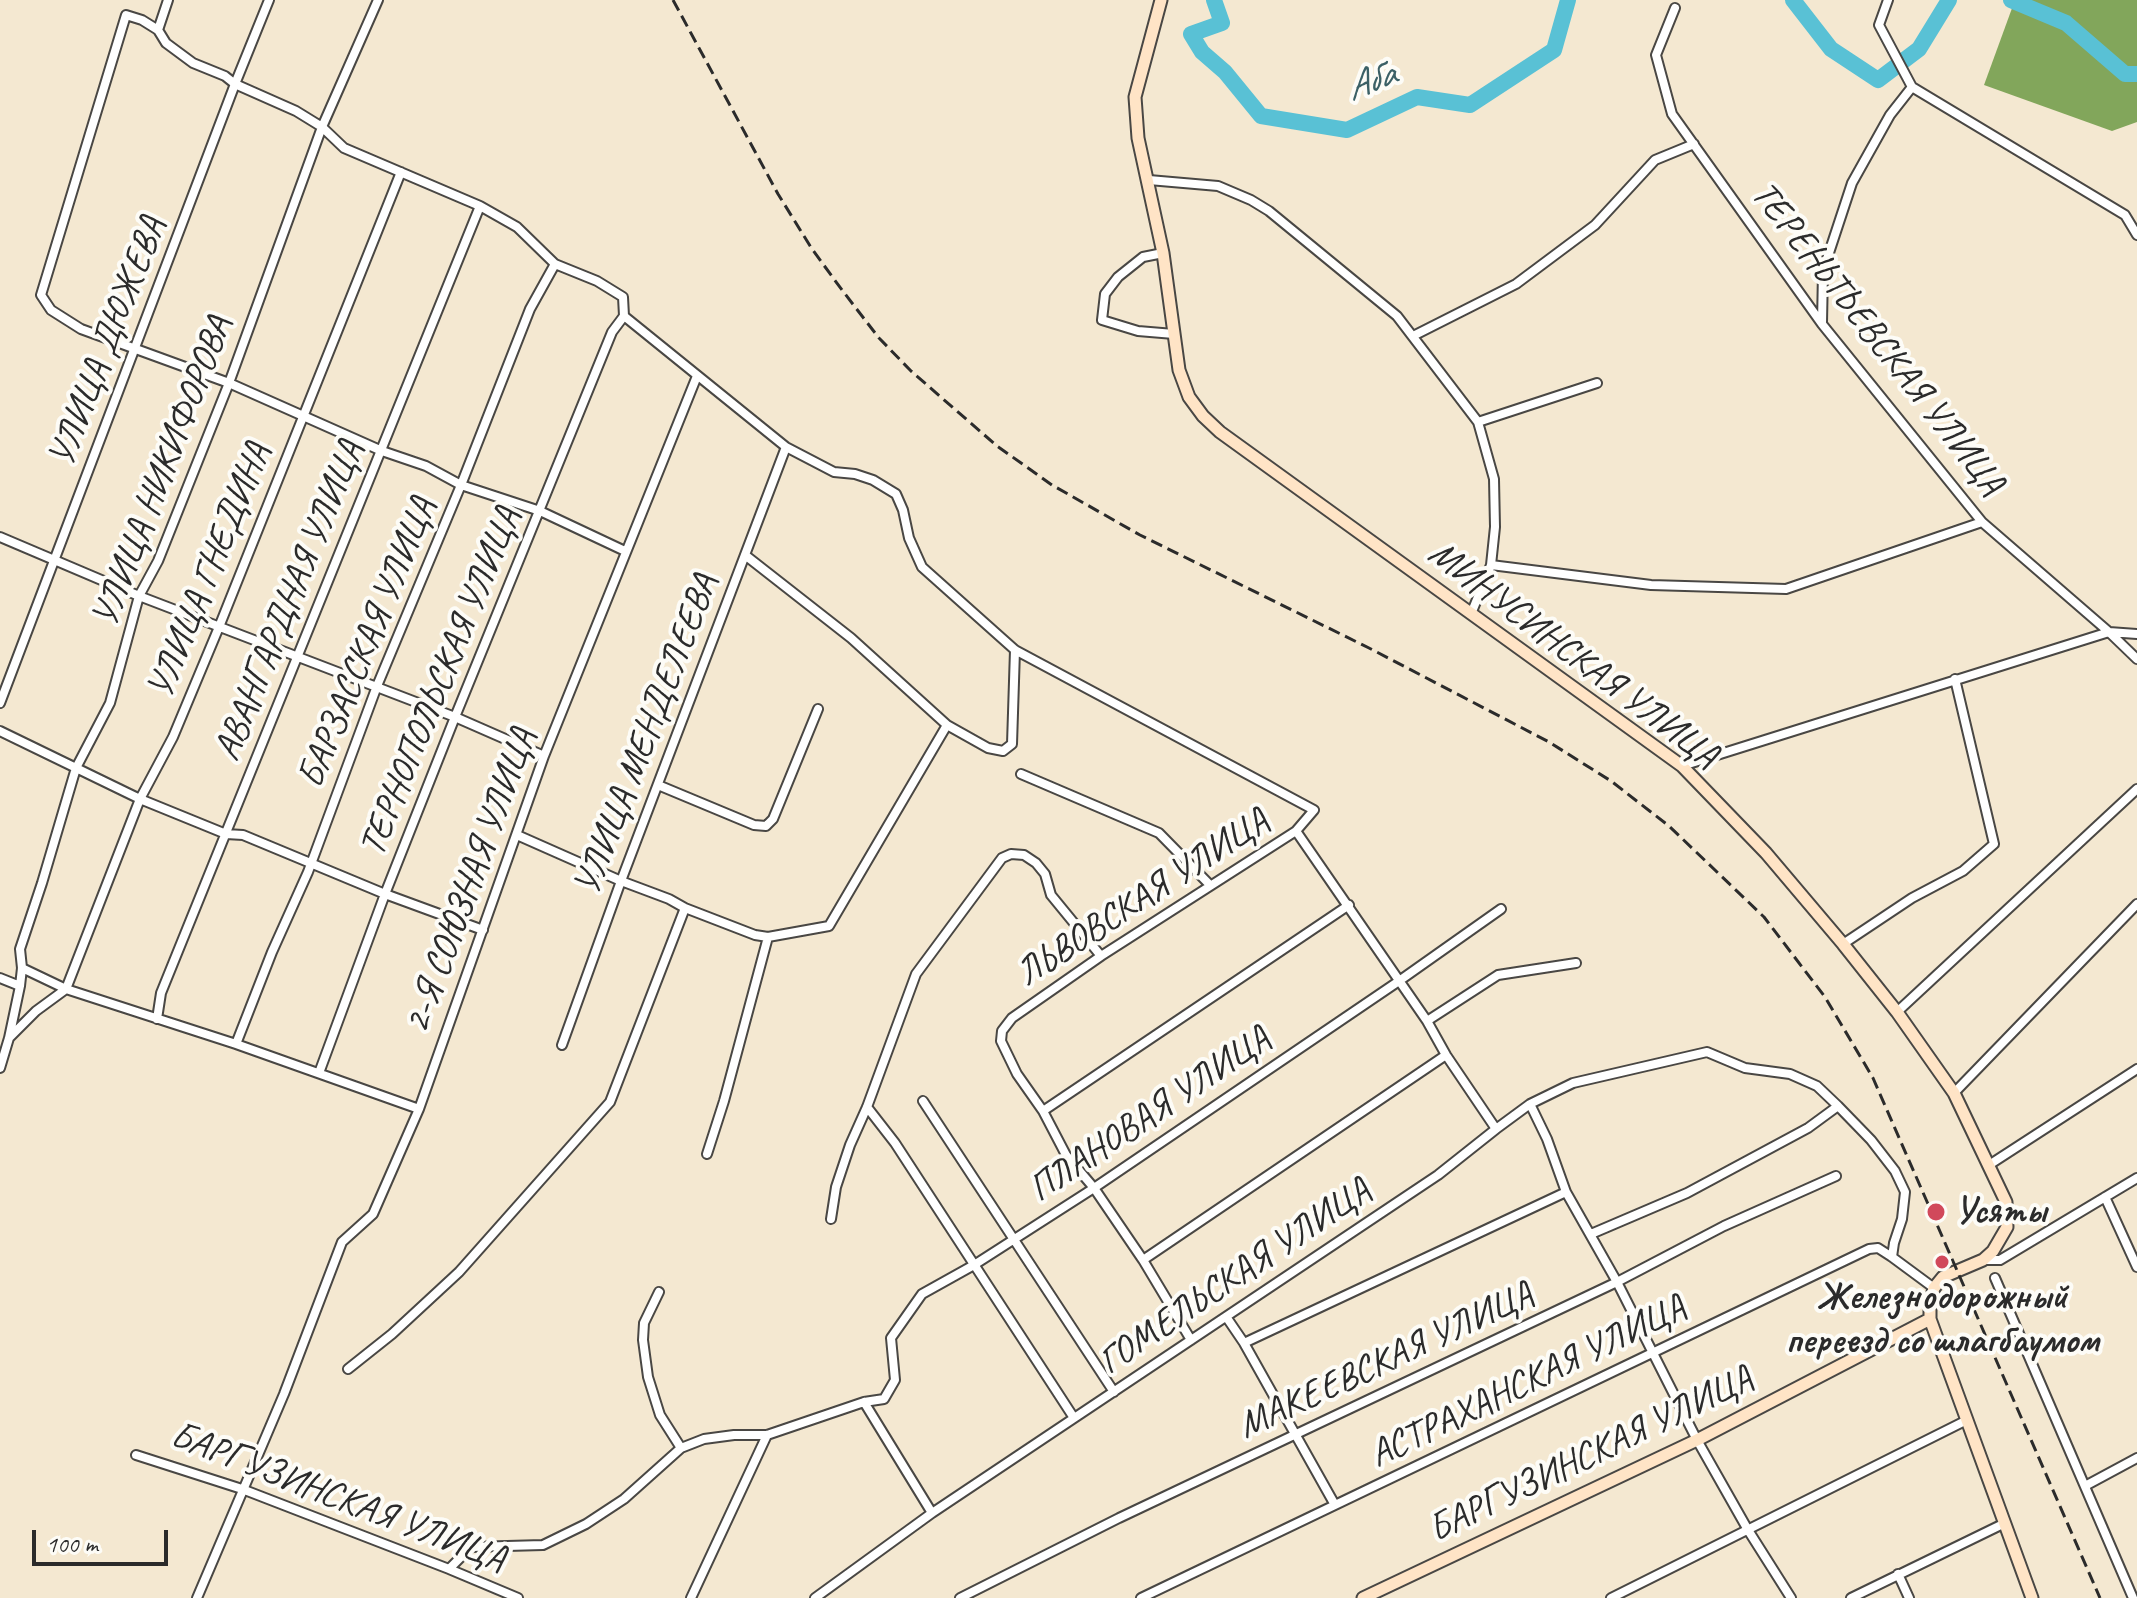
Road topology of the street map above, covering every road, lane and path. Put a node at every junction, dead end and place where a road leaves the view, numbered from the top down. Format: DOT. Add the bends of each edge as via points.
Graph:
graph roads {
  1 [pos="168,0"];
  2 [pos="269,0"];
  3 [pos="378,0"];
  4 [pos="1161,0"];
  5 [pos="1888,0"];
  6 [pos="1675,8"];
  7 [pos="158,30"];
  8 [pos="235,84"];
  9 [pos="1912,87"];
  10 [pos="322,127"];
  11 [pos="1694,144"];
  12 [pos="401,172"];
  13 [pos="1149,180"];
  14 [pos="480,206"];
  15 [pos="2125,215"];
  16 [pos="2137,217"];
  17 [pos="2137,235"];
  18 [pos="1163,253"];
  19 [pos="555,264"];
  20 [pos="624,316"];
  21 [pos="1822,324"];
  22 [pos="1174,334"];
  23 [pos="1413,336"];
  24 [pos="136,350"];
  25 [pos="697,376"];
  26 [pos="229,383"];
  27 [pos="1597,383"];
  28 [pos="304,415"];
  29 [pos="1478,422"];
  30 [pos="786,447"];
  31 [pos="382,451"];
  32 [pos="461,485"];
  33 [pos="540,511"];
  34 [pos="1982,522"];
  35 [pos="0,537"];
  36 [pos="625,551"];
  37 [pos="745,555"];
  38 [pos="55,561"];
  39 [pos="1491,565"];
  40 [pos="139,596"];
  41 [pos="1471,614"];
  42 [pos="219,627"];
  43 [pos="2109,632"];
  44 [pos="2137,634"];
  45 [pos="1015,650"];
  46 [pos="297,656"];
  47 [pos="2137,659"];
  48 [pos="1955,679"];
  49 [pos="377,686"];
  50 [pos="0,703"];
  51 [pos="818,709"];
  52 [pos="455,717"];
  53 [pos="947,725"];
  54 [pos="0,731"];
  55 [pos="544,756"];
  56 [pos="1682,766"];
  57 [pos="76,768"];
  58 [pos="1021,774"];
  59 [pos="658,785"];
  60 [pos="2137,789"];
  61 [pos="140,799"];
  62 [pos="1296,831"];
  63 [pos="226,834"];
  64 [pos="517,835"];
  65 [pos="311,862"];
  66 [pos="621,881"];
  67 [pos="1210,885"];
  68 [pos="385,894"];
  69 [pos="2137,904"];
  70 [pos="1349,905"];
  71 [pos="685,908"];
  72 [pos="1501,909"];
  73 [pos="483,930"];
  74 [pos="768,937"];
  75 [pos="1843,944"];
  76 [pos="1101,956"];
  77 [pos="1576,963"];
  78 [pos="22,968"];
  79 [pos="0,978"];
  80 [pos="1399,981"];
  81 [pos="20,986"];
  82 [pos="66,989"];
  83 [pos="1897,1012"];
  84 [pos="157,1019"];
  85 [pos="1427,1021"];
  86 [pos="9,1038"];
  87 [pos="236,1044"];
  88 [pos="562,1045"];
  89 [pos="1446,1055"];
  90 [pos="0,1068"];
  91 [pos="2137,1069"];
  92 [pos="319,1073"];
  93 [pos="1954,1093"];
  94 [pos="923,1101"];
  95 [pos="1530,1104"];
  96 [pos="1838,1106"];
  97 [pos="867,1107"];
  98 [pos="419,1109"];
  99 [pos="1043,1111"];
  100 [pos="1496,1129"];
  101 [pos="707,1154"];
  102 [pos="1989,1165"];
  103 [pos="1836,1176"];
  104 [pos="2137,1178"];
  105 [pos="1094,1188"];
  106 [pos="1566,1192"];
  107 [pos="2105,1197"];
  108 [pos="831,1219"];
  109 [pos="1591,1234"];
  110 [pos="1014,1239"];
  111 [pos="1892,1257"];
  112 [pos="1143,1260"];
  113 [pos="1983,1260"];
  114 [pos="974,1265"];
  115 [pos="2137,1267"];
  116 [pos="1995,1278"];
  117 [pos="1617,1282"];
  118 [pos="1934,1288"];
  119 [pos="659,1292"];
  120 [pos="1227,1318"];
  121 [pos="1930,1319"];
  122 [pos="1191,1340"];
  123 [pos="1244,1343"];
  124 [pos="1654,1353"];
  125 [pos="348,1369"];
  126 [pos="1114,1392"];
  127 [pos="864,1402"];
  128 [pos="1074,1418"];
  129 [pos="1967,1420"];
  130 [pos="767,1435"];
  131 [pos="1295,1435"];
  132 [pos="1697,1440"];
  133 [pos="681,1448"];
  134 [pos="136,1455"];
  135 [pos="2137,1458"];
  136 [pos="2085,1486"];
  137 [pos="242,1489"];
  138 [pos="1335,1505"];
  139 [pos="932,1513"];
  140 [pos="2005,1523"];
  141 [pos="1748,1530"];
  142 [pos="449,1569"];
  143 [pos="1898,1574"];
  144 [pos="2133,1592"];
  145 [pos="1380,1594"];
  146 [pos="197,1598"];
  147 [pos="518,1598"];
  148 [pos="691,1598"];
  149 [pos="815,1598"];
  150 [pos="960,1598"];
  151 [pos="1141,1598"];
  152 [pos="1363,1598"];
  153 [pos="1611,1598"];
  154 [pos="1791,1598"];
  155 [pos="1851,1598"];
  156 [pos="1909,1598"];
  157 [pos="2032,1598"];
  1 -- 7 [label="street"];
  2 -- 8 [label="street, УЛИЦА ДЮЖЕВА"];
  3 -- 10 [label="street, УЛИЦА НИКИФОРОВА"];
  4 -- 13 [label="main road, МИНУСИНСКАЯ УЛИЦА" via="1135,97"];
  5 -- 9 [label="street" via="1879,25"];
  6 -- 11 [label="street, ТЕРЕНЬТЬЕВСКАЯ УЛИЦА" via="1656,55 1672,114"];
  7 -- 8 [label="street" via="193,63"];
  7 -- 24 [label="street" via="126,15 41,295 51,310 81,329"];
  8 -- 10 [label="street"];
  8 -- 24 [label="street, УЛИЦА ДЮЖЕВА"];
  9 -- 15 [label="street"];
  9 -- 21 [label="street" via="1852,183 1823,271"];
  10 -- 12 [label="street" via="344,148"];
  10 -- 26 [label="street, УЛИЦА НИКИФОРОВА"];
  11 -- 21 [label="street, ТЕРЕНЬТЬЕВСКАЯ УЛИЦА"];
  11 -- 23 [label="street" via="1655,160 1595,225 1516,284"];
  12 -- 14 [label="street"];
  12 -- 28 [label="street, УЛИЦА ГНЕДИНА"];
  13 -- 18 [label="main road, МИНУСИНСКАЯ УЛИЦА"];
  13 -- 23 [label="street" via="1218,186 1269,211 1387,306"];
  14 -- 19 [label="street" via="517,227"];
  14 -- 31 [label="street, АВАНГАРДНАЯ УЛИЦА"];
  15 -- 16 [label="street"];
  15 -- 17 [label="street"];
  18 -- 22 [label="main road, МИНУСИНСКАЯ УЛИЦА"];
  18 -- 22 [label="street" via="1143,257 1118,277 1105,294 1102,320"];
  19 -- 20 [label="street" via="623,297"];
  19 -- 32 [label="street, БАРЗАССКАЯ УЛИЦА" via="530,309"];
  20 -- 25 [label="street"];
  20 -- 33 [label="street, ТЕРНОПОЛЬСКАЯ УЛИЦА" via="612,332"];
  21 -- 34 [label="street, ТЕРЕНЬТЬЕВСКАЯ УЛИЦА"];
  22 -- 41 [label="main road, МИНУСИНСКАЯ УЛИЦА" via="1189,397 1212,424"];
  23 -- 29 [label="street"];
  24 -- 26 [label="street"];
  24 -- 38 [label="street, УЛИЦА ДЮЖЕВА"];
  25 -- 30 [label="street"];
  25 -- 36 [label="street, 2-Я СОЮЗНАЯ УЛИЦА"];
  26 -- 28 [label="street"];
  26 -- 40 [label="street, УЛИЦА НИКИФОРОВА"];
  27 -- 29 [label="street"];
  28 -- 31 [label="street"];
  28 -- 42 [label="street, УЛИЦА ГНЕДИНА"];
  29 -- 39 [label="street" via="1495,491"];
  30 -- 37 [label="street, УЛИЦА МЕНДЕЛЕЕВА"];
  30 -- 45 [label="street" via="834,472 864,477 896,494 922,567"];
  31 -- 32 [label="street"];
  31 -- 46 [label="street, АВАНГАРДНАЯ УЛИЦА"];
  32 -- 33 [label="street"];
  32 -- 49 [label="street, БАРЗАССКАЯ УЛИЦА"];
  33 -- 36 [label="street"];
  33 -- 52 [label="street, ТЕРНОПОЛЬСКАЯ УЛИЦА"];
  34 -- 39 [label="street" via="1786,589 1651,585"];
  34 -- 43 [label="street, ТЕРЕНЬТЬЕВСКАЯ УЛИЦА"];
  35 -- 38 [label="street"];
  36 -- 55 [label="street, 2-Я СОЮЗНАЯ УЛИЦА"];
  37 -- 53 [label="street" via="851,638"];
  37 -- 59 [label="street, УЛИЦА МЕНДЕЛЕЕВА"];
  38 -- 40 [label="street"];
  38 -- 50 [label="street, УЛИЦА ДЮЖЕВА"];
  39 -- 41 [label="street"];
  40 -- 42 [label="street"];
  40 -- 57 [label="street, УЛИЦА НИКИФОРОВА" via="110,703"];
  41 -- 56 [label="main road, МИНУСИНСКАЯ УЛИЦА"];
  42 -- 46 [label="street"];
  42 -- 61 [label="street, УЛИЦА ГНЕДИНА" via="173,737"];
  43 -- 44 [label="street"];
  43 -- 47 [label="street, ТЕРЕНЬТЬЕВСКАЯ УЛИЦА"];
  43 -- 48 [label="street"];
  45 -- 53 [label="street" via="1012,744 1003,751 988,748"];
  45 -- 62 [label="street, ЛЬВОВСКАЯ УЛИЦА" via="1314,810"];
  46 -- 49 [label="street"];
  46 -- 63 [label="street, АВАНГАРДНАЯ УЛИЦА"];
  48 -- 56 [label="street"];
  48 -- 75 [label="street" via="1994,844 1963,871"];
  49 -- 52 [label="street"];
  49 -- 65 [label="street, БАРЗАССКАЯ УЛИЦА"];
  51 -- 59 [label="street" via="766,826"];
  52 -- 55 [label="street"];
  52 -- 68 [label="street, ТЕРНОПОЛЬСКАЯ УЛИЦА"];
  53 -- 74 [label="street" via="829,926"];
  54 -- 57 [label="street"];
  55 -- 64 [label="street, 2-Я СОЮЗНАЯ УЛИЦА"];
  56 -- 75 [label="main road, МИНУСИНСКАЯ УЛИЦА"];
  57 -- 61 [label="street"];
  57 -- 78 [label="street, УЛИЦА НИКИФОРОВА" via="20,949"];
  58 -- 67 [label="street" via="1159,833"];
  59 -- 66 [label="street, УЛИЦА МЕНДЕЛЕЕВА"];
  60 -- 83 [label="street"];
  61 -- 63 [label="street"];
  61 -- 82 [label="street, УЛИЦА ГНЕДИНА"];
  62 -- 67 [label="street, ЛЬВОВСКАЯ УЛИЦА"];
  62 -- 70 [label="street"];
  63 -- 65 [label="street" via="243,835"];
  63 -- 84 [label="street, АВАНГАРДНАЯ УЛИЦА" via="161,993"];
  64 -- 66 [label="street"];
  64 -- 73 [label="street, 2-Я СОЮЗНАЯ УЛИЦА"];
  65 -- 68 [label="street"];
  65 -- 87 [label="street, БАРЗАССКАЯ УЛИЦА"];
  66 -- 71 [label="street"];
  66 -- 88 [label="street, УЛИЦА МЕНДЕЛЕЕВА"];
  67 -- 76 [label="street, ЛЬВОВСКАЯ УЛИЦА"];
  68 -- 73 [label="street"];
  68 -- 92 [label="street, ТЕРНОПОЛЬСКАЯ УЛИЦА"];
  69 -- 93 [label="street"];
  70 -- 80 [label="street"];
  70 -- 99 [label="street"];
  71 -- 74 [label="street"];
  71 -- 125 [label="street" via="610,1102 459,1272"];
  72 -- 80 [label="street, ПЛАНОВАЯ УЛИЦА"];
  73 -- 98 [label="street, 2-Я СОЮЗНАЯ УЛИЦА"];
  74 -- 101 [label="street"];
  75 -- 83 [label="main road, МИНУСИНСКАЯ УЛИЦА"];
  76 -- 97 [label="street" via="1051,895 1036,863 1024,855 1002,858 916,974"];
  76 -- 99 [label="street, ЛЬВОВСКАЯ УЛИЦА" via="1012,1018 1002,1031 1001,1041 1017,1074"];
  77 -- 85 [label="street" via="1498,975"];
  78 -- 81 [label="street, УЛИЦА НИКИФОРОВА"];
  78 -- 82 [label="street"];
  79 -- 81 [label="street"];
  80 -- 85 [label="street"];
  80 -- 105 [label="street, ПЛАНОВАЯ УЛИЦА"];
  81 -- 86 [label="street, УЛИЦА НИКИФОРОВА"];
  82 -- 84 [label="street"];
  82 -- 86 [label="street"];
  83 -- 93 [label="main road, МИНУСИНСКАЯ УЛИЦА"];
  84 -- 87 [label="street"];
  85 -- 89 [label="street"];
  86 -- 90 [label="street, УЛИЦА НИКИФОРОВА"];
  87 -- 92 [label="street"];
  89 -- 100 [label="street"];
  89 -- 112 [label="street"];
  91 -- 102 [label="street"];
  92 -- 98 [label="street"];
  93 -- 102 [label="main road, МИНУСИНСКАЯ УЛИЦА"];
  94 -- 110 [label="street"];
  95 -- 96 [label="street, ГОМЕЛЬСКАЯ УЛИЦА" via="1573,1083 1707,1052 1745,1068 1790,1074 1817,1086"];
  95 -- 100 [label="street, ГОМЕЛЬСКАЯ УЛИЦА"];
  95 -- 106 [label="street"];
  96 -- 109 [label="street" via="1808,1128 1687,1193"];
  96 -- 111 [label="street" via="1871,1140 1905,1192"];
  97 -- 108 [label="street" via="836,1187"];
  97 -- 114 [label="street"];
  98 -- 137 [label="street, 2-Я СОЮЗНАЯ УЛИЦА" via="373,1214 342,1242"];
  99 -- 105 [label="street" via="1066,1155"];
  100 -- 120 [label="street, ГОМЕЛЬСКАЯ УЛИЦА" via="1438,1175"];
  102 -- 113 [label="main road, МИНУСИНСКАЯ УЛИЦА" via="2006,1202 2007,1227"];
  103 -- 117 [label="street, МАКЕЕВСКАЯ УЛИЦА"];
  104 -- 107 [label="street"];
  105 -- 110 [label="street, ПЛАНОВАЯ УЛИЦА"];
  105 -- 112 [label="street"];
  106 -- 109 [label="street"];
  106 -- 123 [label="street"];
  107 -- 113 [label="street" via="2000,1260"];
  107 -- 115 [label="street"];
  109 -- 117 [label="street"];
  110 -- 114 [label="street, ПЛАНОВАЯ УЛИЦА"];
  110 -- 126 [label="street"];
  111 -- 118 [label="street"];
  111 -- 124 [label="street, АСТРАХАНСКАЯ УЛИЦА" via="1869,1249"];
  112 -- 122 [label="street"];
  113 -- 118 [label="main road" via="1943,1277"];
  114 -- 127 [label="street, ПЛАНОВАЯ УЛИЦА" via="922,1294 891,1338 895,1380 884,1399"];
  114 -- 128 [label="street"];
  116 -- 136 [label="street"];
  117 -- 124 [label="street"];
  117 -- 131 [label="street, МАКЕЕВСКАЯ УЛИЦА"];
  118 -- 121 [label="main road"];
  119 -- 133 [label="street" via="644,1323 648,1377 660,1415"];
  120 -- 122 [label="street, ГОМЕЛЬСКАЯ УЛИЦА"];
  120 -- 123 [label="street"];
  121 -- 129 [label="main road"];
  121 -- 132 [label="main road, БАРГУЗИНСКАЯ УЛИЦА"];
  122 -- 126 [label="street, ГОМЕЛЬСКАЯ УЛИЦА"];
  123 -- 131 [label="street"];
  124 -- 132 [label="street"];
  124 -- 138 [label="street, АСТРАХАНСКАЯ УЛИЦА"];
  126 -- 128 [label="street, ГОМЕЛЬСКАЯ УЛИЦА"];
  127 -- 130 [label="street"];
  127 -- 139 [label="street"];
  128 -- 139 [label="street, ГОМЕЛЬСКАЯ УЛИЦА"];
  129 -- 140 [label="main road"];
  129 -- 141 [label="street"];
  130 -- 133 [label="street" via="704,1439"];
  130 -- 148 [label="street"];
  131 -- 138 [label="street"];
  131 -- 150 [label="street, МАКЕЕВСКАЯ УЛИЦА"];
  132 -- 141 [label="street"];
  132 -- 145 [label="main road, БАРГУЗИНСКАЯ УЛИЦА"];
  133 -- 142 [label="street" via="624,1499 586,1524 543,1545 471,1547"];
  134 -- 137 [label="street, БАРГУЗИНСКАЯ УЛИЦА"];
  135 -- 136 [label="street"];
  136 -- 144 [label="street"];
  137 -- 142 [label="street, БАРГУЗИНСКАЯ УЛИЦА"];
  137 -- 146 [label="street, 2-Я СОЮЗНАЯ УЛИЦА"];
  138 -- 151 [label="street, АСТРАХАНСКАЯ УЛИЦА"];
  139 -- 149 [label="street, ГОМЕЛЬСКАЯ УЛИЦА"];
  140 -- 143 [label="street"];
  140 -- 157 [label="main road"];
  141 -- 153 [label="street"];
  141 -- 154 [label="street"];
  142 -- 147 [label="street, БАРГУЗИНСКАЯ УЛИЦА"];
  143 -- 155 [label="street"];
  143 -- 156 [label="street"];
  145 -- 152 [label="main road, БАРГУЗИНСКАЯ УЛИЦА"];
}
